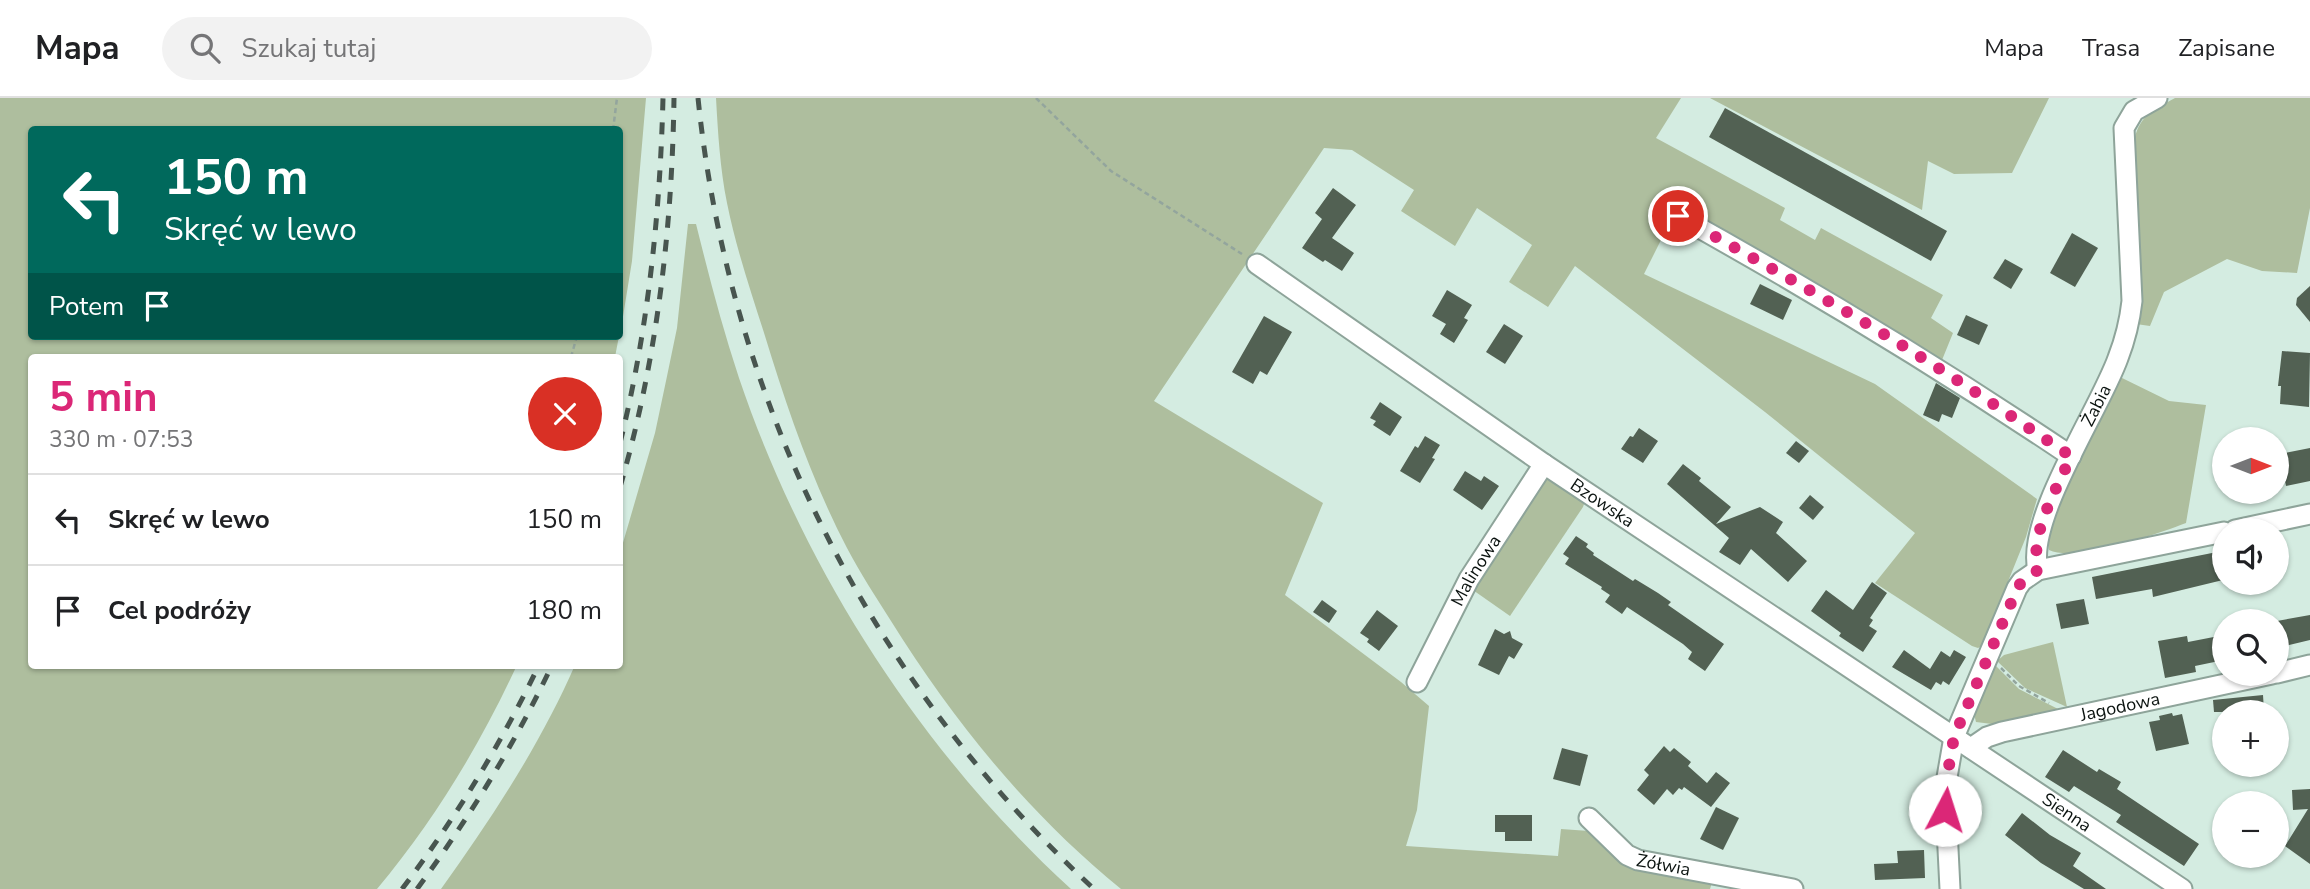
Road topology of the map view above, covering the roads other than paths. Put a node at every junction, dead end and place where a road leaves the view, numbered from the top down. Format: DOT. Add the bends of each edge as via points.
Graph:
graph roads {
  1 [pos="2157,98"];
  2 [pos="1678,216"];
  3 [pos="1257,264"];
  4 [pos="2071,456"];
  5 [pos="1544,464"];
  6 [pos="2310,514"];
  7 [pos="2289,518"];
  8 [pos="2212,535"];
  9 [pos="2038,570"];
  10 [pos="2310,665"];
  11 [pos="2289,670"];
  12 [pos="1417,682"];
  13 [pos="2216,686"];
  14 [pos="1954,737"];
  15 [pos="1971,748"];
  16 [pos="1589,818"];
  17 [pos="1793,889"];
  18 [pos="1950,889"];
  19 [pos="2182,889"];
  1 -- 4 [label="street, Żabia" via="2134,111 2124,128 2132,301 2118,358"];
  2 -- 4 [label="street" via="1884,334"];
  3 -- 5 [label="street, Bzowska"];
  4 -- 9 [label="street, Żabia" via="2038,534"];
  5 -- 12 [label="street, Malinowa" via="1469,579"];
  5 -- 14 [label="street, Bzowska"];
  6 -- 7 [label="street"];
  8 -- 9 [label="street"];
  9 -- 14 [label="street" via="2017,589"];
  10 -- 11 [label="street"];
  13 -- 15 [label="street, Jagodowa" via="2002,732"];
  14 -- 15 [label="street, Sienna"];
  14 -- 18 [label="street" via="1945,789"];
  15 -- 19 [label="street, Sienna"];
  16 -- 17 [label="street, Żółwia" via="1638,860"];
}
